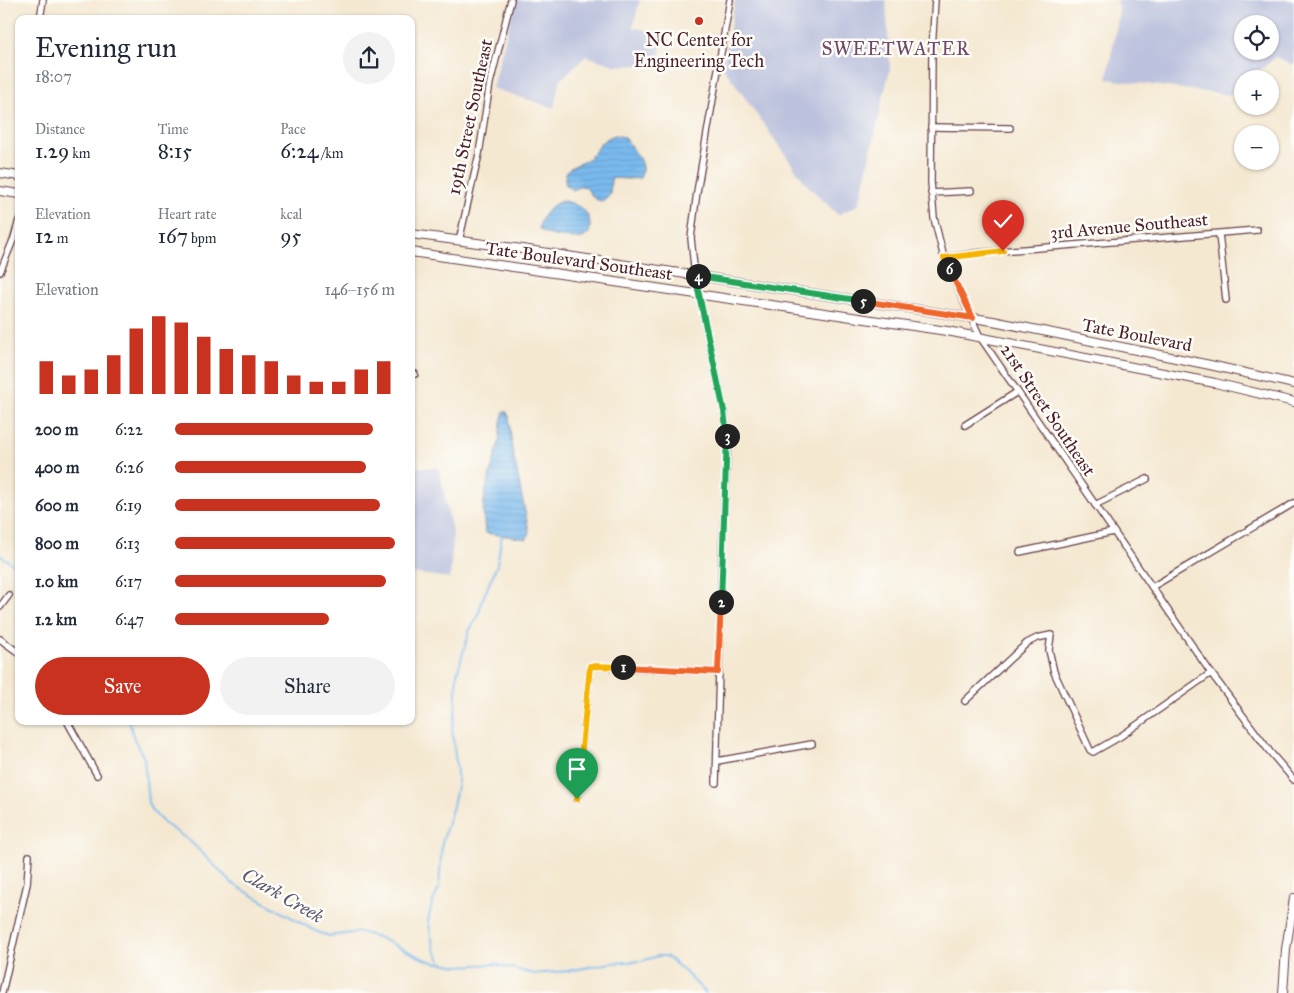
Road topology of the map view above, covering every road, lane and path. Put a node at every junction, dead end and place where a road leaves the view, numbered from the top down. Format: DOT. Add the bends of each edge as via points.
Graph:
graph roads {
  1 [pos="43,0"];
  2 [pos="511,0"];
  3 [pos="730,0"];
  4 [pos="935,0"];
  5 [pos="41,15"];
  6 [pos="932,127"];
  7 [pos="1010,128"];
  8 [pos="0,173"];
  9 [pos="15,175"];
  10 [pos="0,191"];
  11 [pos="972,191"];
  12 [pos="15,193"];
  13 [pos="931,193"];
  14 [pos="1257,230"];
  15 [pos="15,234"];
  16 [pos="1219,234"];
  17 [pos="415,235"];
  18 [pos="459,241"];
  19 [pos="415,253"];
  20 [pos="944,258"];
  21 [pos="0,272"];
  22 [pos="695,276"];
  23 [pos="700,295"];
  24 [pos="1226,300"];
  25 [pos="973,318"];
  26 [pos="980,338"];
  27 [pos="1294,384"];
  28 [pos="1017,392"];
  29 [pos="1294,402"];
  30 [pos="965,424"];
  31 [pos="1146,479"];
  32 [pos="1294,503"];
  33 [pos="1095,505"];
  34 [pos="1113,532"];
  35 [pos="1020,552"];
  36 [pos="1152,587"];
  37 [pos="9,595"];
  38 [pos="0,606"];
  39 [pos="0,640"];
  40 [pos="15,650"];
  41 [pos="718,672"];
  42 [pos="1211,672"];
  43 [pos="965,701"];
  44 [pos="68,725"];
  45 [pos="812,744"];
  46 [pos="717,761"];
  47 [pos="97,775"];
  48 [pos="1294,780"];
  49 [pos="716,783"];
  50 [pos="577,799"];
  51 [pos="28,856"];
  52 [pos="1294,898"];
  53 [pos="2,993"];
  54 [pos="1283,993"];
  1 -- 5 [label="street"];
  2 -- 18 [label="street, 19th Street Southeast" via="490,83 479,154"];
  3 -- 22 [label="street" via="693,218"];
  4 -- 6 [label="street, 21st Street Southeast"];
  6 -- 7 [label="street"];
  6 -- 13 [label="street, 21st Street Southeast"];
  8 -- 9 [label="main road"];
  10 -- 12 [label="main road"];
  11 -- 13 [label="street"];
  13 -- 20 [label="street, 21st Street Southeast"];
  14 -- 16 [label="street, 3rd Avenue Southeast"];
  15 -- 21 [label="street"];
  16 -- 20 [label="street, 3rd Avenue Southeast"];
  16 -- 24 [label="street"];
  17 -- 18 [label="main road, Tate Boulevard Southeast"];
  18 -- 22 [label="main road, Tate Boulevard Southeast"];
  19 -- 23 [label="main road, Tate Boulevard Southeast"];
  20 -- 25 [label="street, 21st Street Southeast"];
  22 -- 23 [label="street"];
  22 -- 25 [label="main road, Tate Boulevard Southeast"];
  23 -- 26 [label="main road, Tate Boulevard Southeast" via="891,321"];
  23 -- 41 [label="street" via="728,438"];
  25 -- 26 [label="street, 21st Street Southeast"];
  25 -- 27 [label="main road, Tate Boulevard"];
  26 -- 28 [label="street, 21st Street Southeast"];
  26 -- 29 [label="main road, Tate Boulevard" via="1206,381"];
  28 -- 30 [label="street"];
  28 -- 33 [label="street, 21st Street Southeast"];
  31 -- 33 [label="street"];
  32 -- 36 [label="street"];
  33 -- 34 [label="street, 21st Street Southeast"];
  34 -- 35 [label="street"];
  34 -- 36 [label="street, 21st Street Southeast"];
  36 -- 42 [label="street, 21st Street Southeast"];
  37 -- 38 [label="street"];
  39 -- 40 [label="street"];
  41 -- 46 [label="street"];
  41 -- 50 [label="street" via="590,666"];
  42 -- 43 [label="street" via="1093,752 1054,672 1049,650 1051,635 1027,643"];
  42 -- 48 [label="street, 21st Street Southeast"];
  44 -- 47 [label="street"];
  45 -- 46 [label="street"];
  46 -- 49 [label="street"];
  51 -- 53 [label="street" via="27,884"];
  52 -- 54 [label="main road"];
}
